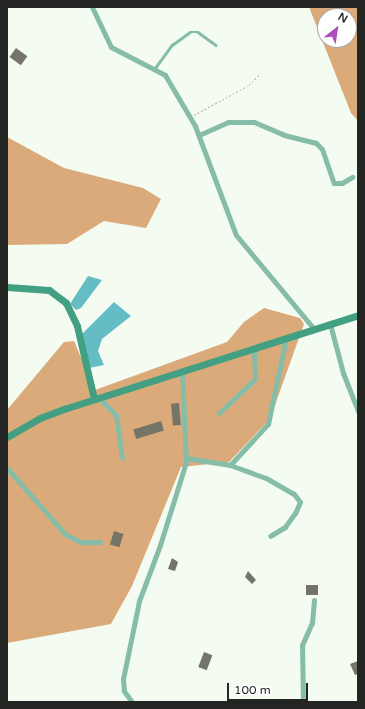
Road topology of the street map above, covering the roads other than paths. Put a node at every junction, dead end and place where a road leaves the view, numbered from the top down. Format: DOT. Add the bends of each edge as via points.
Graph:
graph roads {
  1 [pos="92,7"];
  2 [pos="216,45"];
  3 [pos="155,68"];
  4 [pos="199,135"];
  5 [pos="352,177"];
  6 [pos="7,287"];
  7 [pos="358,314"];
  8 [pos="330,324"];
  9 [pos="314,329"];
  10 [pos="286,338"];
  11 [pos="254,348"];
  12 [pos="182,371"];
  13 [pos="97,399"];
  14 [pos="358,411"];
  15 [pos="218,413"];
  16 [pos="7,437"];
  17 [pos="122,458"];
  18 [pos="186,458"];
  19 [pos="230,465"];
  20 [pos="7,468"];
  21 [pos="270,536"];
  22 [pos="100,542"];
  23 [pos="314,600"];
  24 [pos="132,702"];
  25 [pos="303,702"];
  1 -- 3 [label="street" via="111,47 130,59"];
  2 -- 3 [label="lane" via="198,32 190,32 172,45"];
  3 -- 4 [label="street" via="165,75"];
  4 -- 5 [label="street" via="228,122 254,122 284,135 316,143 322,149 334,183 342,183"];
  4 -- 9 [label="street" via="236,235"];
  6 -- 13 [label="street" via="49,290 66,303 77,326"];
  7 -- 8 [label="street"];
  8 -- 9 [label="street"];
  8 -- 14 [label="street" via="343,373"];
  9 -- 10 [label="street"];
  10 -- 11 [label="street"];
  10 -- 19 [label="street" via="268,424"];
  11 -- 12 [label="street"];
  11 -- 15 [label="street" via="256,379"];
  12 -- 13 [label="street"];
  12 -- 18 [label="street"];
  13 -- 16 [label="street" via="40,418"];
  13 -- 17 [label="street" via="116,415"];
  18 -- 19 [label="street"];
  18 -- 24 [label="street" via="160,545 139,601 123,679 124,691"];
  19 -- 21 [label="street" via="278,484 298,498 299,506 290,521"];
  20 -- 22 [label="street" via="66,534 81,542"];
  23 -- 25 [label="street" via="312,623 302,645"];
}
